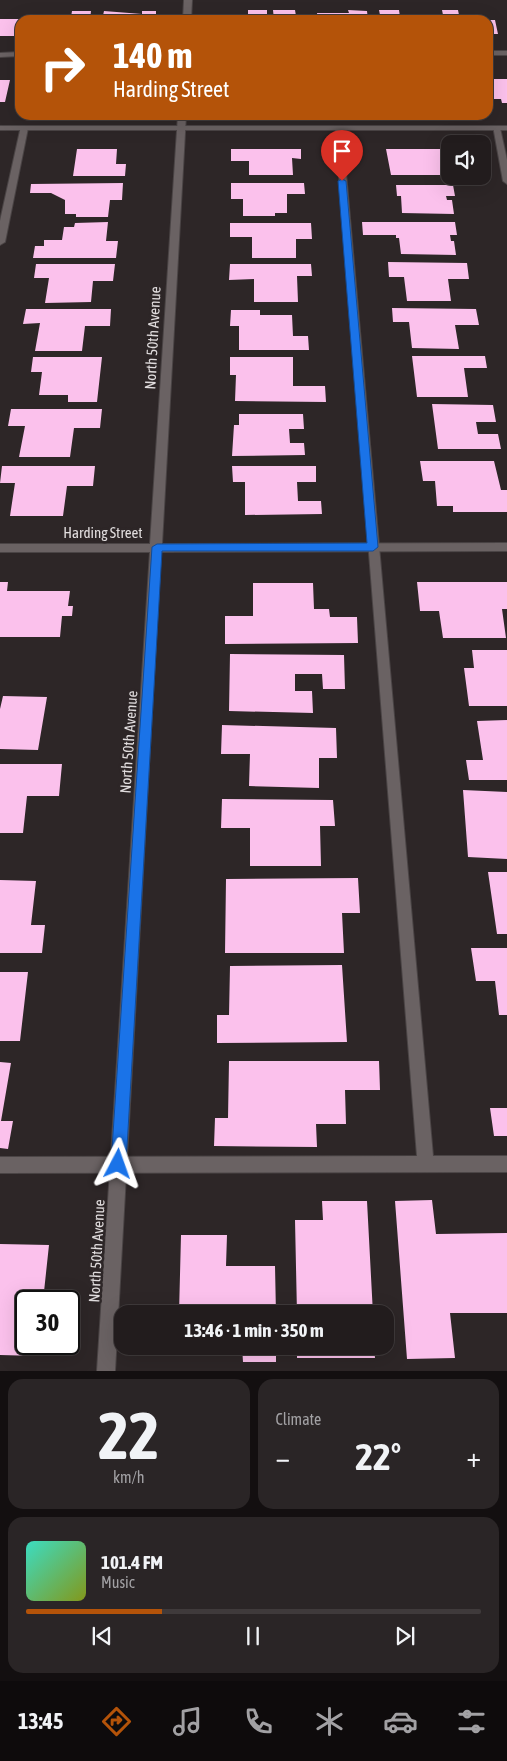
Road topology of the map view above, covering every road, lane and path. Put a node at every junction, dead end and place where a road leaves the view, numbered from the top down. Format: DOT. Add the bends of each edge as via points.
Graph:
graph roads {
  1 [pos="188,0"];
  2 [pos="187,15"];
  3 [pos="493,53"];
  4 [pos="507,53"];
  5 [pos="0,54"];
  6 [pos="15,54"];
  7 [pos="182,122"];
  8 [pos="0,128"];
  9 [pos="24,128"];
  10 [pos="338,128"];
  11 [pos="496,128"];
  12 [pos="507,128"];
  13 [pos="507,181"];
  14 [pos="0,242"];
  15 [pos="157,547"];
  16 [pos="373,547"];
  17 [pos="507,547"];
  18 [pos="0,548"];
  19 [pos="118,1164"];
  20 [pos="426,1164"];
  21 [pos="507,1164"];
  22 [pos="0,1165"];
  23 [pos="106,1371"];
  1 -- 2 [label="street"];
  3 -- 4 [label="street"];
  5 -- 6 [label="street"];
  7 -- 9 [label="street"];
  7 -- 10 [label="street"];
  7 -- 15 [label="street, North 50th Avenue"];
  8 -- 9 [label="street"];
  9 -- 14 [label="street"];
  10 -- 11 [label="street"];
  10 -- 16 [label="street"];
  11 -- 12 [label="street"];
  11 -- 13 [label="street"];
  15 -- 16 [label="street, Harding Street"];
  15 -- 18 [label="street, Harding Street"];
  15 -- 19 [label="street, North 50th Avenue"];
  16 -- 17 [label="street, Harding Street"];
  16 -- 20 [label="street"];
  19 -- 20 [label="street"];
  19 -- 22 [label="street"];
  19 -- 23 [label="street, North 50th Avenue"];
  20 -- 21 [label="street"];
}
